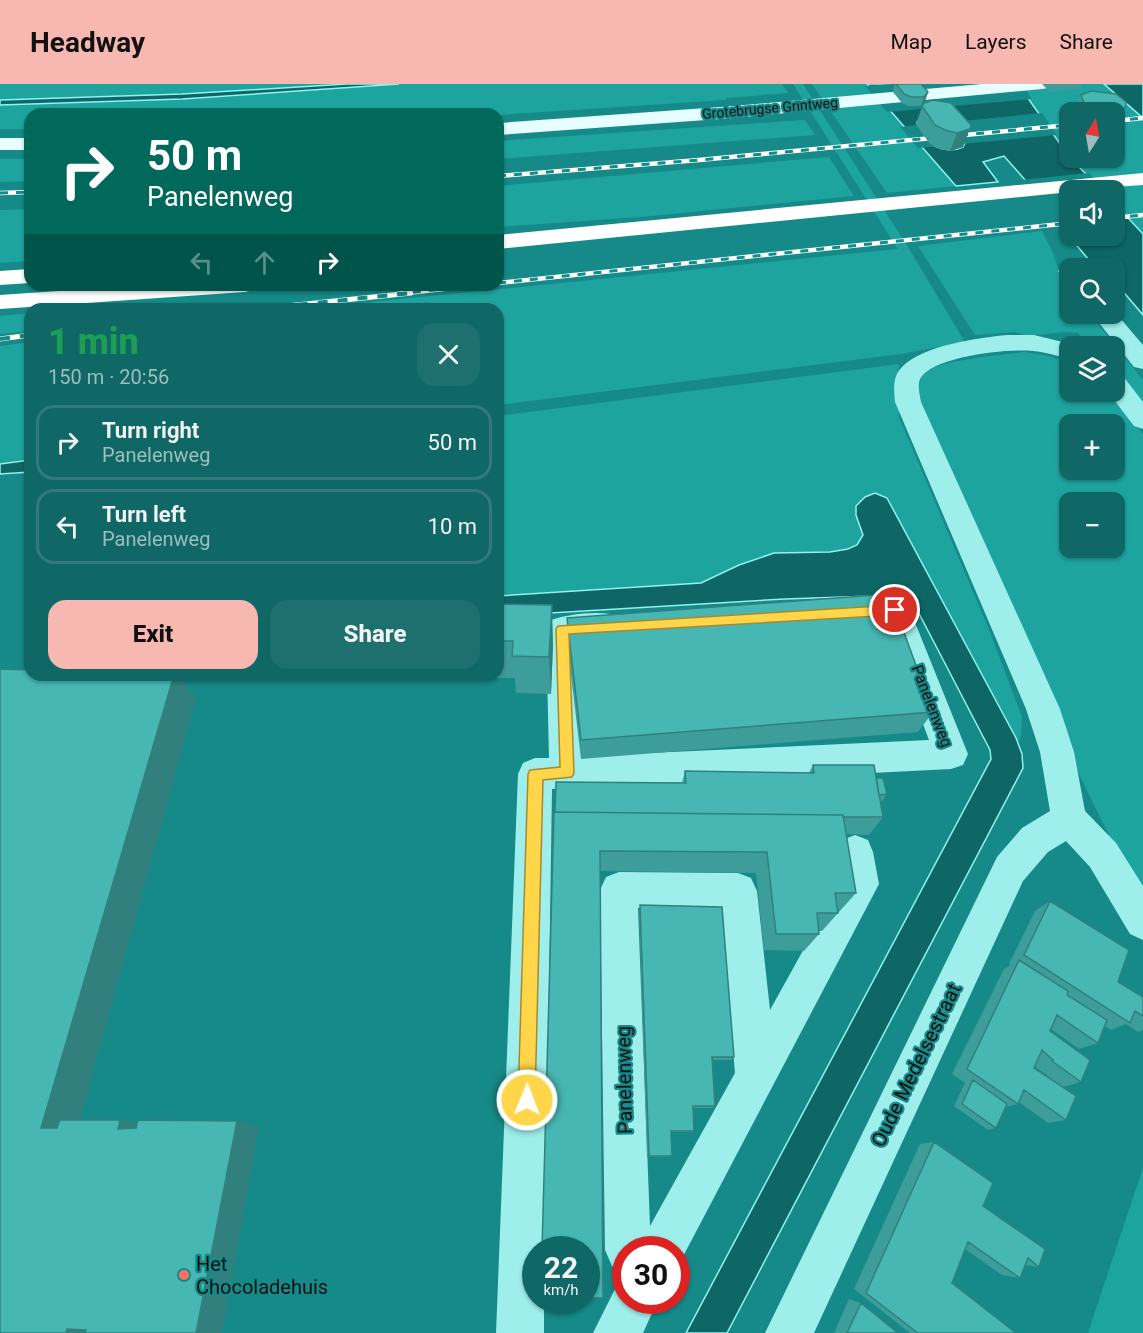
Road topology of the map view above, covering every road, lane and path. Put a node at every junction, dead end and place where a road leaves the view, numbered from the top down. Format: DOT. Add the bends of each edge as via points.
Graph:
graph roads {
  1 [pos="1042,84"];
  2 [pos="504,129"];
  3 [pos="0,144"];
  4 [pos="24,144"];
  5 [pos="1143,179"];
  6 [pos="1143,197"];
  7 [pos="1125,199"];
  8 [pos="1059,206"];
  9 [pos="837,220"];
  10 [pos="504,242"];
  11 [pos="664,247"];
  12 [pos="24,276"];
  13 [pos="0,278"];
  14 [pos="159,291"];
  15 [pos="0,302"];
  16 [pos="1112,324"];
  17 [pos="1059,349"];
  18 [pos="1143,361"];
  19 [pos="1125,396"];
  20 [pos="1143,420"];
  21 [pos="859,612"];
  22 [pos="645,624"];
  23 [pos="551,774"];
  24 [pos="1069,819"];
  25 [pos="855,852"];
  26 [pos="1143,921"];
  27 [pos="756,1075"];
  28 [pos="628,1236"];
  29 [pos="670,1236"];
  30 [pos="520,1333"];
  31 [pos="789,1333"];
  1 -- 2 [label="main road, Grotebrugse Grintweg"];
  3 -- 4 [label="main road"];
  5 -- 9 [label="highway"];
  6 -- 7 [label="highway"];
  8 -- 9 [label="highway"];
  9 -- 10 [label="highway"];
  9 -- 11 [label="highway"];
  12 -- 13 [label="highway"];
  14 -- 15 [label="highway"];
  16 -- 18 [label="street"];
  17 -- 24 [label="street" via="1007,343 975,346 922,364 910,373 906,384 908,402 1043,709 1057,752"];
  19 -- 20 [label="street"];
  21 -- 23 [label="street, Panelenweg" via="895,610 951,753"];
  22 -- 23 [label="street" via="562,629"];
  23 -- 30 [label="street"];
  24 -- 26 [label="street" via="1103,855"];
  24 -- 31 [label="street, Oude Medelsestraat" via="1035,840 1010,869"];
  25 -- 27 [label="street" via="860,884"];
  27 -- 28 [label="street, Panelenweg" via="738,891 619,890"];
  27 -- 29 [label="street"];
}
